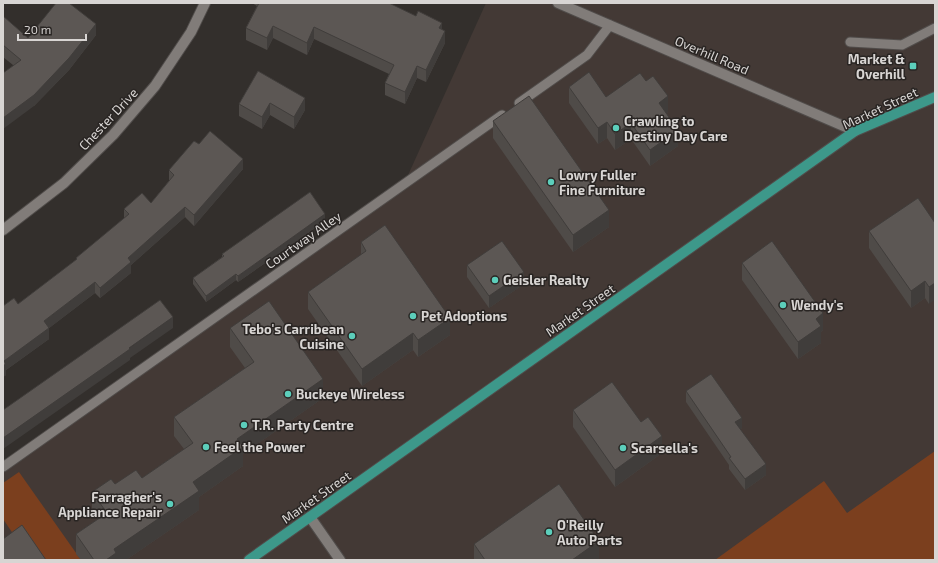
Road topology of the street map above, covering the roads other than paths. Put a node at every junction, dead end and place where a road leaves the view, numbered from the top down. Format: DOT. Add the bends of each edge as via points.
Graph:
graph roads {
  1 [pos="206,3"];
  2 [pos="558,3"];
  3 [pos="610,25"];
  4 [pos="935,28"];
  5 [pos="850,42"];
  6 [pos="935,97"];
  7 [pos="855,131"];
  8 [pos="3,230"];
  9 [pos="3,467"];
  10 [pos="310,517"];
  11 [pos="249,560"];
  12 [pos="340,560"];
  1 -- 8 [label="street, Chester Drive" via="191,32 155,86 113,135 64,183"];
  2 -- 3 [label="street, Overhill Road"];
  3 -- 7 [label="street, Overhill Road"];
  3 -- 9 [label="lane, Courtway Alley" via="588,55"];
  4 -- 5 [label="lane" via="902,44"];
  6 -- 7 [label="main road, Market Street"];
  7 -- 10 [label="main road, Market Street"];
  10 -- 11 [label="main road, Market Street"];
  10 -- 12 [label="street"];
}
